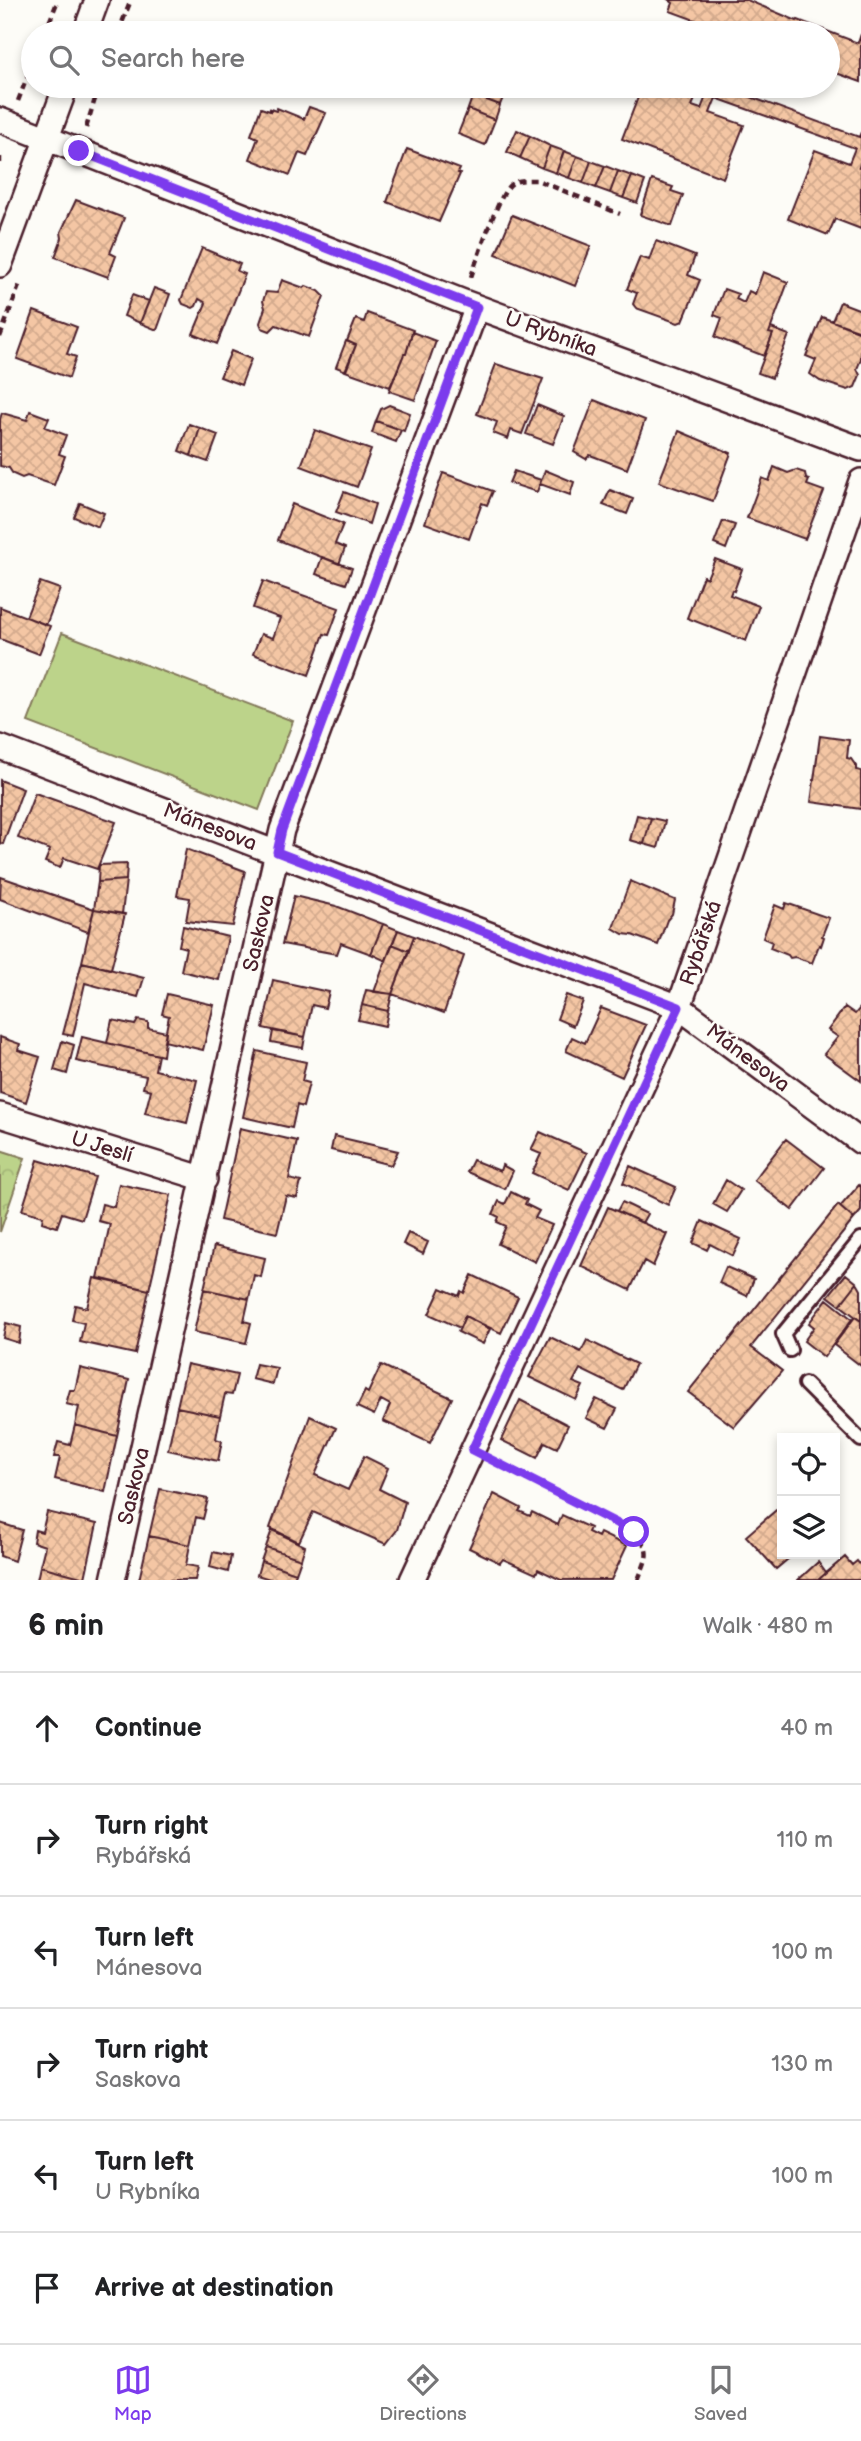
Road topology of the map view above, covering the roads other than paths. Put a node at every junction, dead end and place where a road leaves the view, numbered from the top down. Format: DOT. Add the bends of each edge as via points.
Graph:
graph roads {
  1 [pos="97,0"];
  2 [pos="89,21"];
  3 [pos="62,98"];
  4 [pos="0,120"];
  5 [pos="48,138"];
  6 [pos="0,265"];
  7 [pos="469,304"];
  8 [pos="861,449"];
  9 [pos="861,481"];
  10 [pos="0,747"];
  11 [pos="277,852"];
  12 [pos="679,1007"];
  13 [pos="0,1115"];
  14 [pos="861,1142"];
  15 [pos="205,1179"];
  16 [pos="861,1239"];
  17 [pos="790,1350"];
  18 [pos="805,1384"];
  19 [pos="861,1440"];
  20 [pos="113,1580"];
  21 [pos="412,1580"];
  1 -- 2 [label="street"];
  3 -- 5 [label="street"];
  4 -- 5 [label="street, U Rybníka"];
  5 -- 6 [label="street"];
  5 -- 7 [label="street, U Rybníka"];
  7 -- 8 [label="street, U Rybníka"];
  7 -- 11 [label="street, Saskova"];
  9 -- 12 [label="street, Rybářská"];
  10 -- 11 [label="street, Mánesova"];
  11 -- 12 [label="street, Mánesova"];
  11 -- 15 [label="street, Saskova"];
  12 -- 14 [label="street, Mánesova"];
  12 -- 21 [label="street, Rybářská"];
  13 -- 15 [label="street, U Jeslí"];
  15 -- 20 [label="street, Saskova"];
  16 -- 17 [label="lane" via="783,1334"];
  18 -- 19 [label="lane"];
}
